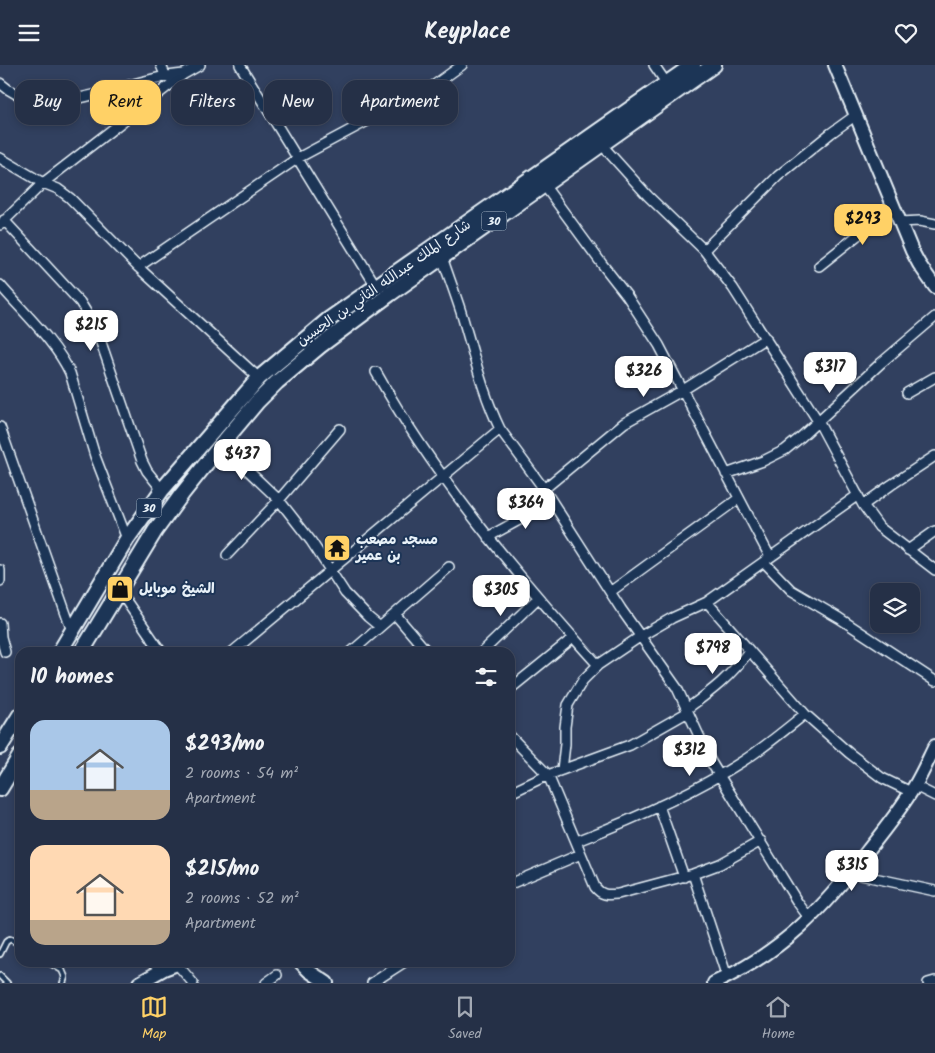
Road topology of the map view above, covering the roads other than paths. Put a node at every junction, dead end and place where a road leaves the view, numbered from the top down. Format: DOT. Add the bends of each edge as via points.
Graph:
graph roads {
  1 [pos="161,65"];
  2 [pos="200,65"];
  3 [pos="240,65"];
  4 [pos="462,65"];
  5 [pos="654,65"];
  6 [pos="693,65"];
  7 [pos="714,65"];
  8 [pos="835,65"];
  9 [pos="184,74"];
  10 [pos="165,75"];
  11 [pos="0,83"];
  12 [pos="667,84"];
  13 [pos="856,115"];
  14 [pos="601,145"];
  15 [pos="0,158"];
  16 [pos="298,158"];
  17 [pos="43,183"];
  18 [pos="544,185"];
  19 [pos="892,207"];
  20 [pos="491,215"];
  21 [pos="2,222"];
  22 [pos="899,222"];
  23 [pos="935,224"];
  24 [pos="460,236"];
  25 [pos="704,250"];
  26 [pos="442,257"];
  27 [pos="819,266"];
  28 [pos="138,267"];
  29 [pos="0,285"];
  30 [pos="376,286"];
  31 [pos="935,287"];
  32 [pos="935,317"];
  33 [pos="766,338"];
  34 [pos="376,372"];
  35 [pos="935,377"];
  36 [pos="259,378"];
  37 [pos="683,390"];
  38 [pos="907,393"];
  39 [pos="818,421"];
  40 [pos="0,427"];
  41 [pos="340,429"];
  42 [pos="500,429"];
  43 [pos="221,445"];
  44 [pos="935,456"];
  45 [pos="726,473"];
  46 [pos="443,475"];
  47 [pos="544,489"];
  48 [pos="162,490"];
  49 [pos="858,495"];
  50 [pos="738,499"];
  51 [pos="279,500"];
  52 [pos="552,502"];
  53 [pos="863,505"];
  54 [pos="935,531"];
  55 [pos="488,537"];
  56 [pos="127,539"];
  57 [pos="908,549"];
  58 [pos="227,555"];
  59 [pos="767,559"];
  60 [pos="449,567"];
  61 [pos="330,569"];
  62 [pos="935,570"];
  63 [pos="0,571"];
  64 [pos="0,581"];
  65 [pos="118,589"];
  66 [pos="610,592"];
  67 [pos="538,598"];
  68 [pos="707,602"];
  69 [pos="395,613"];
  70 [pos="0,623"];
  71 [pos="380,627"];
  72 [pos="72,631"];
  73 [pos="641,636"];
  74 [pos="573,637"];
  75 [pos="63,647"];
  76 [pos="84,647"];
  77 [pos="158,647"];
  78 [pos="238,647"];
  79 [pos="357,647"];
  80 [pos="423,647"];
  81 [pos="487,647"];
  82 [pos="749,651"];
  83 [pos="5,652"];
  84 [pos="598,665"];
  85 [pos="935,681"];
  86 [pos="515,685"];
  87 [pos="688,710"];
  88 [pos="804,714"];
  89 [pos="15,723"];
  90 [pos="515,741"];
  91 [pos="935,746"];
  92 [pos="0,747"];
  93 [pos="562,770"];
  94 [pos="15,774"];
  95 [pos="720,774"];
  96 [pos="548,775"];
  97 [pos="1,785"];
  98 [pos="913,789"];
  99 [pos="515,791"];
  100 [pos="935,796"];
  101 [pos="659,807"];
  102 [pos="577,841"];
  103 [pos="761,841"];
  104 [pos="581,854"];
  105 [pos="851,873"];
  106 [pos="689,875"];
  107 [pos="515,882"];
  108 [pos="935,891"];
  109 [pos="810,919"];
  110 [pos="15,942"];
  111 [pos="0,954"];
  112 [pos="57,967"];
  113 [pos="158,967"];
  114 [pos="181,967"];
  115 [pos="305,967"];
  116 [pos="397,967"];
  117 [pos="277,975"];
  118 [pos="0,976"];
  119 [pos="727,977"];
  120 [pos="935,981"];
  121 [pos="7,983"];
  122 [pos="63,983"];
  123 [pos="139,983"];
  124 [pos="193,983"];
  125 [pos="266,983"];
  126 [pos="326,983"];
  127 [pos="372,983"];
  128 [pos="714,983"];
  129 [pos="928,983"];
  1 -- 10 [label="street"];
  2 -- 9 [label="street"];
  3 -- 16 [label="street"];
  4 -- 16 [label="street" via="433,86"];
  5 -- 12 [label="street"];
  6 -- 12 [label="main road, شارع الملك عبدالله الثاني بن الحسين / 30"];
  7 -- 14 [label="main road, شارع الملك عبدالله الثاني بن الحسين / 30"];
  8 -- 13 [label="street"];
  9 -- 10 [label="street"];
  9 -- 17 [label="street"];
  10 -- 11 [label="street" via="88,95 53,100 33,100"];
  12 -- 20 [label="main road, شارع الملك عبدالله الثاني بن الحسين / 30"];
  13 -- 19 [label="street"];
  13 -- 25 [label="street" via="778,176"];
  14 -- 18 [label="main road, شارع الملك عبدالله الثاني بن الحسين / 30"];
  14 -- 25 [label="street"];
  15 -- 17 [label="street"];
  16 -- 28 [label="street"];
  16 -- 30 [label="street"];
  17 -- 21 [label="street"];
  17 -- 28 [label="street" via="70,198"];
  18 -- 20 [label="main road, شارع الملك عبدالله الثاني بن الحسين / 30"];
  18 -- 37 [label="street" via="636,308"];
  19 -- 22 [label="street"];
  19 -- 27 [label="street"];
  20 -- 24 [label="main road, شارع الملك عبدالله الثاني بن الحسين / 30"];
  21 -- 48 [label="street" via="89,315 142,461"];
  22 -- 23 [label="street"];
  22 -- 31 [label="street" via="919,264"];
  24 -- 26 [label="main road, شارع الملك عبدالله الثاني بن الحسين / 30"];
  24 -- 30 [label="main road, شارع الملك عبدالله الثاني بن الحسين / 30"];
  25 -- 33 [label="street"];
  26 -- 42 [label="street"];
  26 -- 43 [label="main road, شارع الملك عبدالله الثاني بن الحسين / 30" via="346,327 277,383"];
  28 -- 36 [label="street"];
  29 -- 56 [label="street" via="66,363 95,456"];
  30 -- 36 [label="main road, شارع الملك عبدالله الثاني بن الحسين / 30" via="305,338"];
  32 -- 39 [label="street"];
  33 -- 37 [label="street"];
  33 -- 39 [label="street"];
  34 -- 46 [label="street" via="395,406"];
  35 -- 38 [label="street"];
  36 -- 48 [label="main road, شارع الملك عبدالله الثاني بن الحسين / 30"];
  37 -- 45 [label="street"];
  37 -- 47 [label="street" via="624,423"];
  39 -- 45 [label="street" via="785,450"];
  39 -- 49 [label="street"];
  40 -- 72 [label="street"];
  41 -- 51 [label="street"];
  42 -- 46 [label="street"];
  42 -- 47 [label="street"];
  43 -- 51 [label="street"];
  43 -- 65 [label="main road, شارع الملك عبدالله الثاني بن الحسين / 30" via="155,531"];
  44 -- 53 [label="street"];
  45 -- 50 [label="street"];
  46 -- 55 [label="street"];
  46 -- 61 [label="street"];
  47 -- 52 [label="street"];
  48 -- 56 [label="main road, شارع الملك عبدالله الثاني بن الحسين / 30"];
  49 -- 53 [label="street"];
  49 -- 59 [label="street"];
  50 -- 59 [label="street"];
  50 -- 66 [label="street"];
  51 -- 58 [label="street"];
  51 -- 61 [label="street"];
  52 -- 55 [label="street"];
  52 -- 66 [label="street"];
  53 -- 57 [label="street" via="880,527"];
  54 -- 57 [label="street"];
  55 -- 67 [label="street"];
  56 -- 72 [label="main road, شارع الملك عبدالله الثاني بن الحسين / 30"];
  57 -- 62 [label="street"];
  59 -- 68 [label="street"];
  59 -- 85 [label="street" via="791,590"];
  60 -- 69 [label="street"];
  61 -- 71 [label="street" via="345,593"];
  61 -- 78 [label="street"];
  63 -- 64 [label="street"];
  65 -- 76 [label="main road, شارع الملك عبدالله الثاني بن الحسين / 30"];
  65 -- 77 [label="street"];
  66 -- 73 [label="street"];
  67 -- 74 [label="street"];
  67 -- 81 [label="street"];
  68 -- 73 [label="street"];
  68 -- 82 [label="street"];
  69 -- 71 [label="street"];
  69 -- 80 [label="street"];
  70 -- 83 [label="street"];
  71 -- 79 [label="street"];
  72 -- 75 [label="main road, شارع الملك عبدالله الثاني بن الحسين / 30"];
  73 -- 84 [label="street"];
  73 -- 87 [label="street" via="678,688"];
  74 -- 84 [label="street"];
  74 -- 86 [label="street"];
  82 -- 87 [label="street" via="735,671"];
  82 -- 88 [label="street"];
  84 -- 93 [label="street" via="568,705"];
  87 -- 93 [label="street" via="630,745"];
  87 -- 95 [label="street"];
  88 -- 95 [label="street" via="744,761"];
  88 -- 98 [label="street" via="882,778"];
  89 -- 92 [label="main road"];
  90 -- 96 [label="street"];
  91 -- 98 [label="street"];
  93 -- 96 [label="street"];
  94 -- 97 [label="main road"];
  95 -- 101 [label="street"];
  95 -- 103 [label="street"];
  96 -- 99 [label="street"];
  96 -- 102 [label="street"];
  98 -- 100 [label="street"];
  98 -- 105 [label="street"];
  101 -- 102 [label="street"];
  101 -- 106 [label="street"];
  102 -- 104 [label="street"];
  103 -- 106 [label="street" via="720,864"];
  103 -- 109 [label="street"];
  104 -- 106 [label="street" via="595,887 607,895"];
  104 -- 107 [label="street"];
  105 -- 108 [label="street"];
  105 -- 109 [label="street"];
  106 -- 119 [label="street"];
  109 -- 119 [label="street" via="776,947"];
  110 -- 111 [label="lane" via="10,939 6,942"];
  112 -- 122 [label="lane" via="65,977"];
  113 -- 123 [label="street"];
  114 -- 124 [label="street"];
  115 -- 126 [label="street"];
  116 -- 127 [label="street"];
  117 -- 125 [label="street"];
  118 -- 121 [label="lane"];
  119 -- 128 [label="street"];
  120 -- 129 [label="street"];
}
